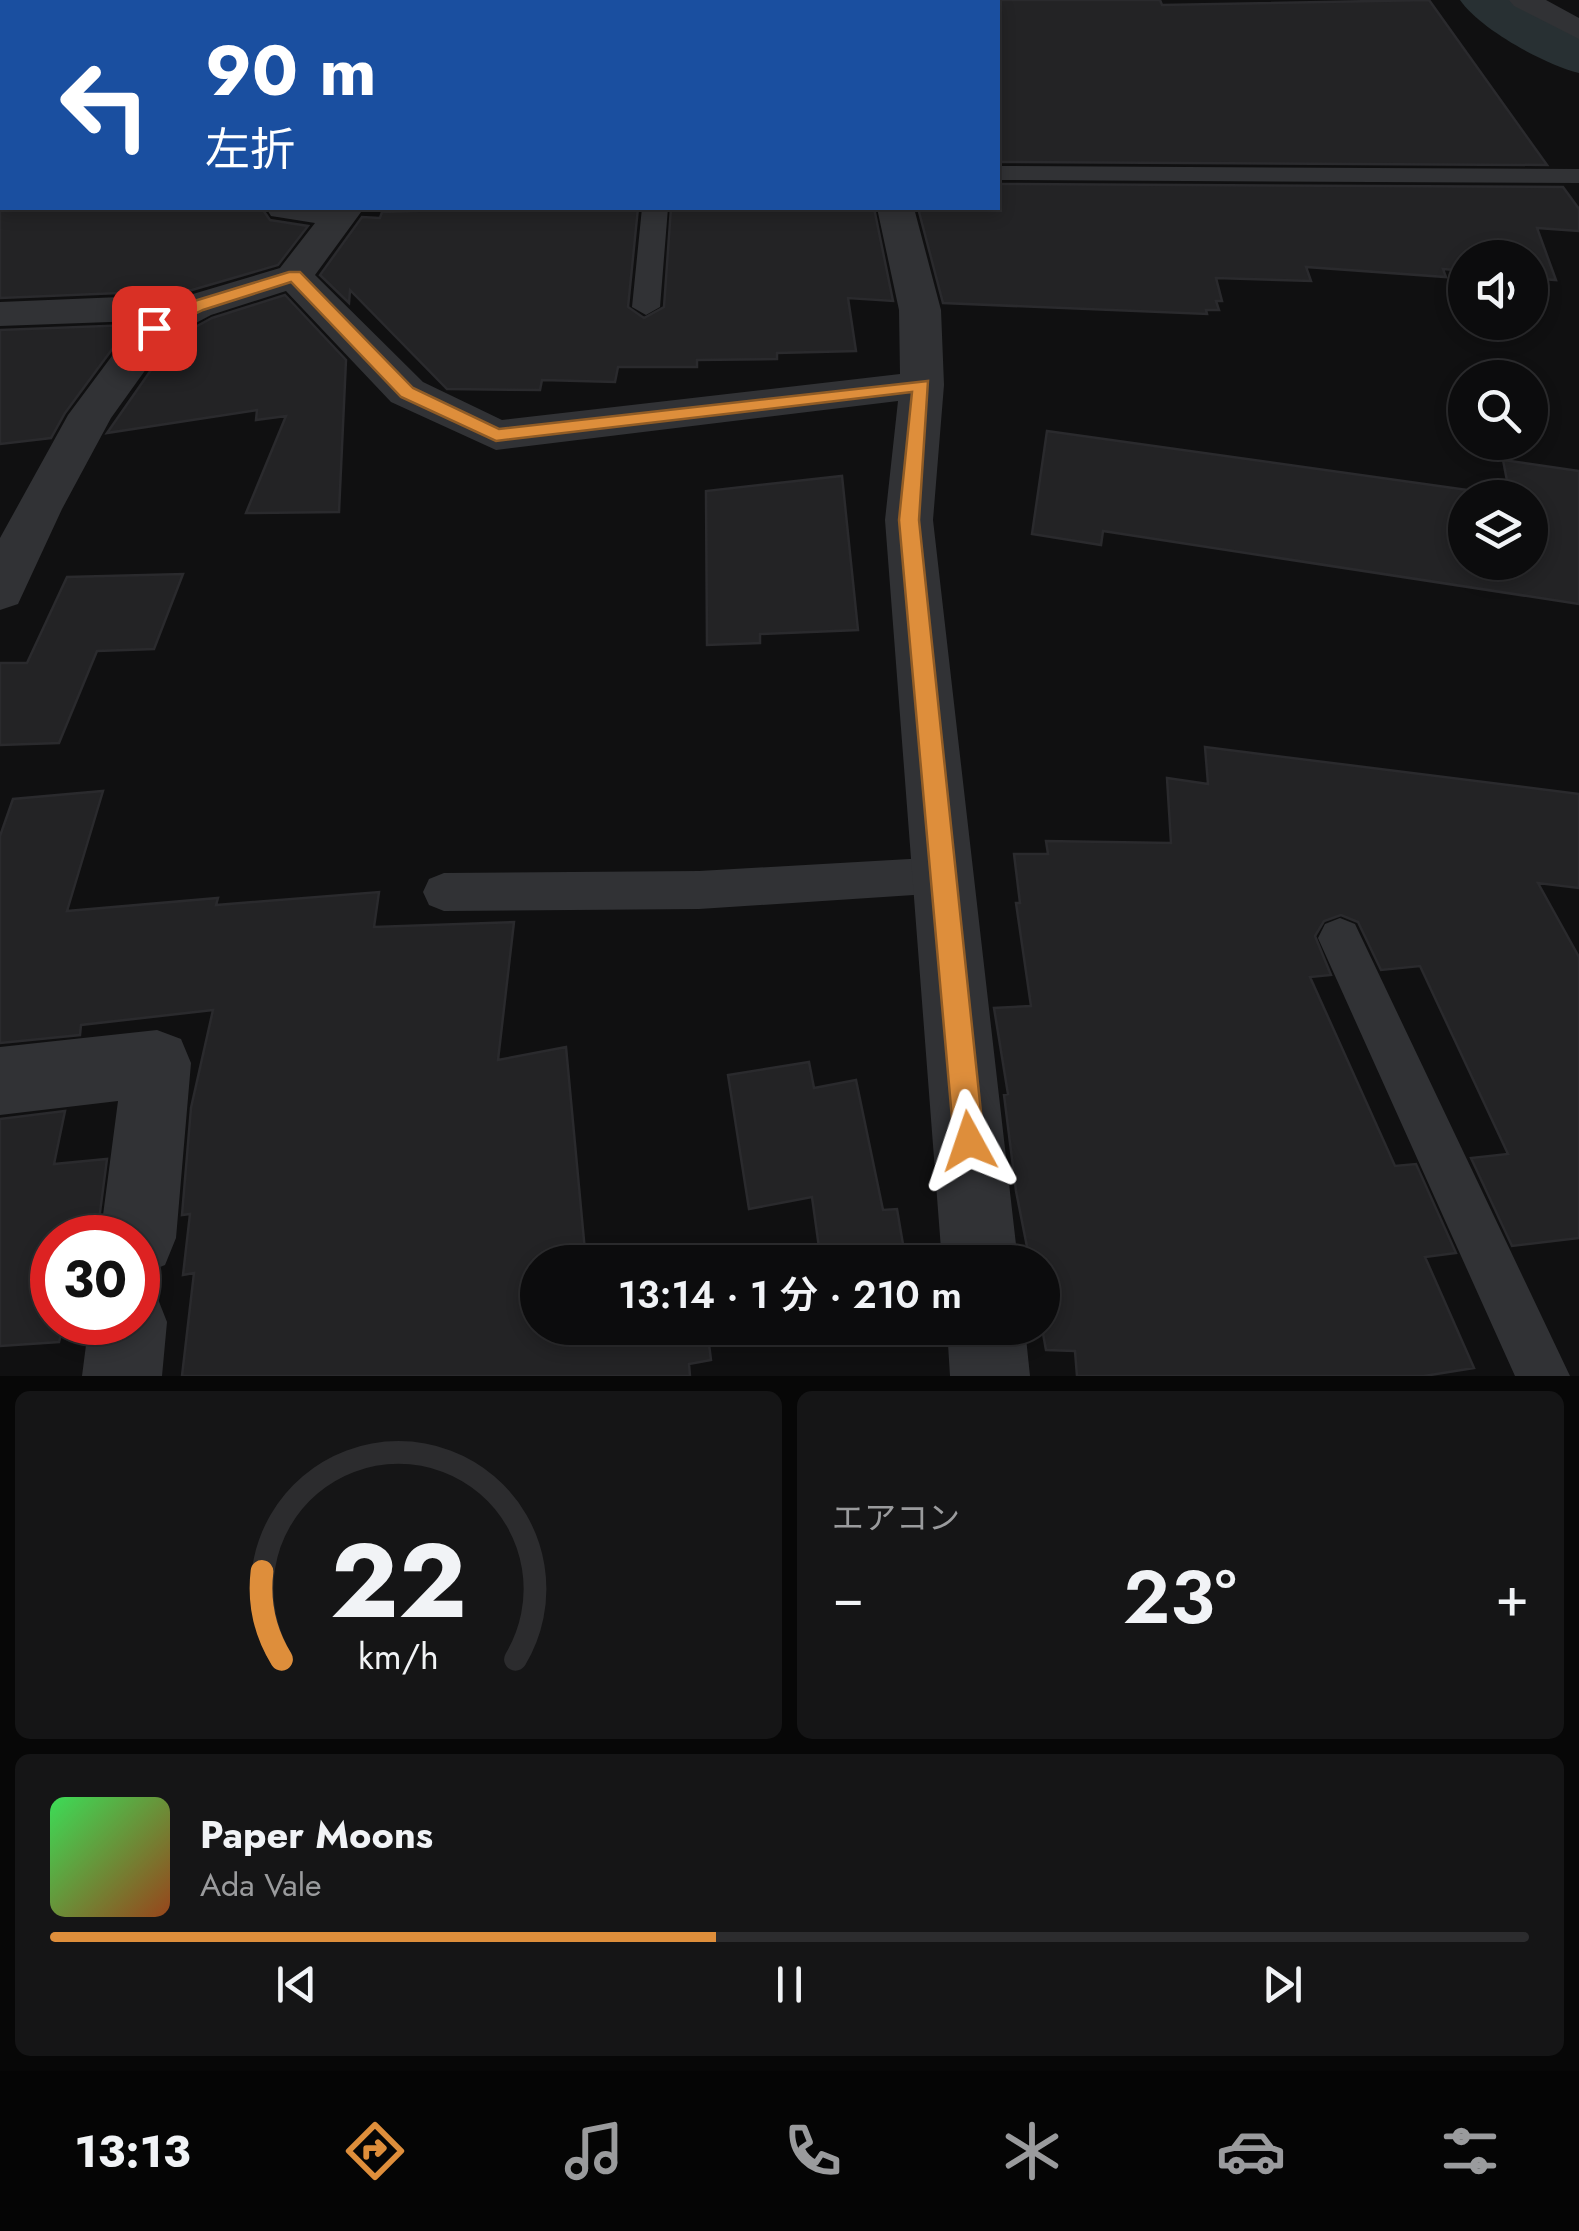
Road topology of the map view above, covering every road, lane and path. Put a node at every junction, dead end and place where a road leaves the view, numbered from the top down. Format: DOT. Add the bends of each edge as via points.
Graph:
graph roads {
  1 [pos="1524,0"];
  2 [pos="1579,30"];
  3 [pos="1000,173"];
  4 [pos="1579,176"];
  5 [pos="654,210"];
  6 [pos="896,210"];
  7 [pos="343,211"];
  8 [pos="294,276"];
  9 [pos="197,306"];
  10 [pos="646,307"];
  11 [pos="0,314"];
  12 [pos="922,385"];
  13 [pos="19,510"];
  14 [pos="0,591"];
  15 [pos="944,875"];
  16 [pos="444,892"];
  17 [pos="1340,938"];
  18 [pos="0,1081"];
  19 [pos="141,1215"];
  20 [pos="978,1245"];
  21 [pos="125,1345"];
  22 [pos="987,1345"];
  23 [pos="122,1376"];
  24 [pos="990,1376"];
  25 [pos="1543,1376"];
  1 -- 2 [label="street"];
  3 -- 4 [label="lane"];
  5 -- 10 [label="lane"];
  6 -- 12 [label="street" via="920,310"];
  7 -- 8 [label="street"];
  8 -- 9 [label="street"];
  8 -- 12 [label="street" via="407,392 496,435"];
  9 -- 11 [label="street"];
  9 -- 13 [label="street" via="154,328"];
  12 -- 15 [label="street" via="909,520"];
  13 -- 14 [label="street"];
  15 -- 16 [label="lane" via="699,890"];
  15 -- 20 [label="street"];
  17 -- 25 [label="lane"];
  18 -- 19 [label="street" via="157,1064"];
  21 -- 23 [label="street"];
  22 -- 24 [label="street"];
}
